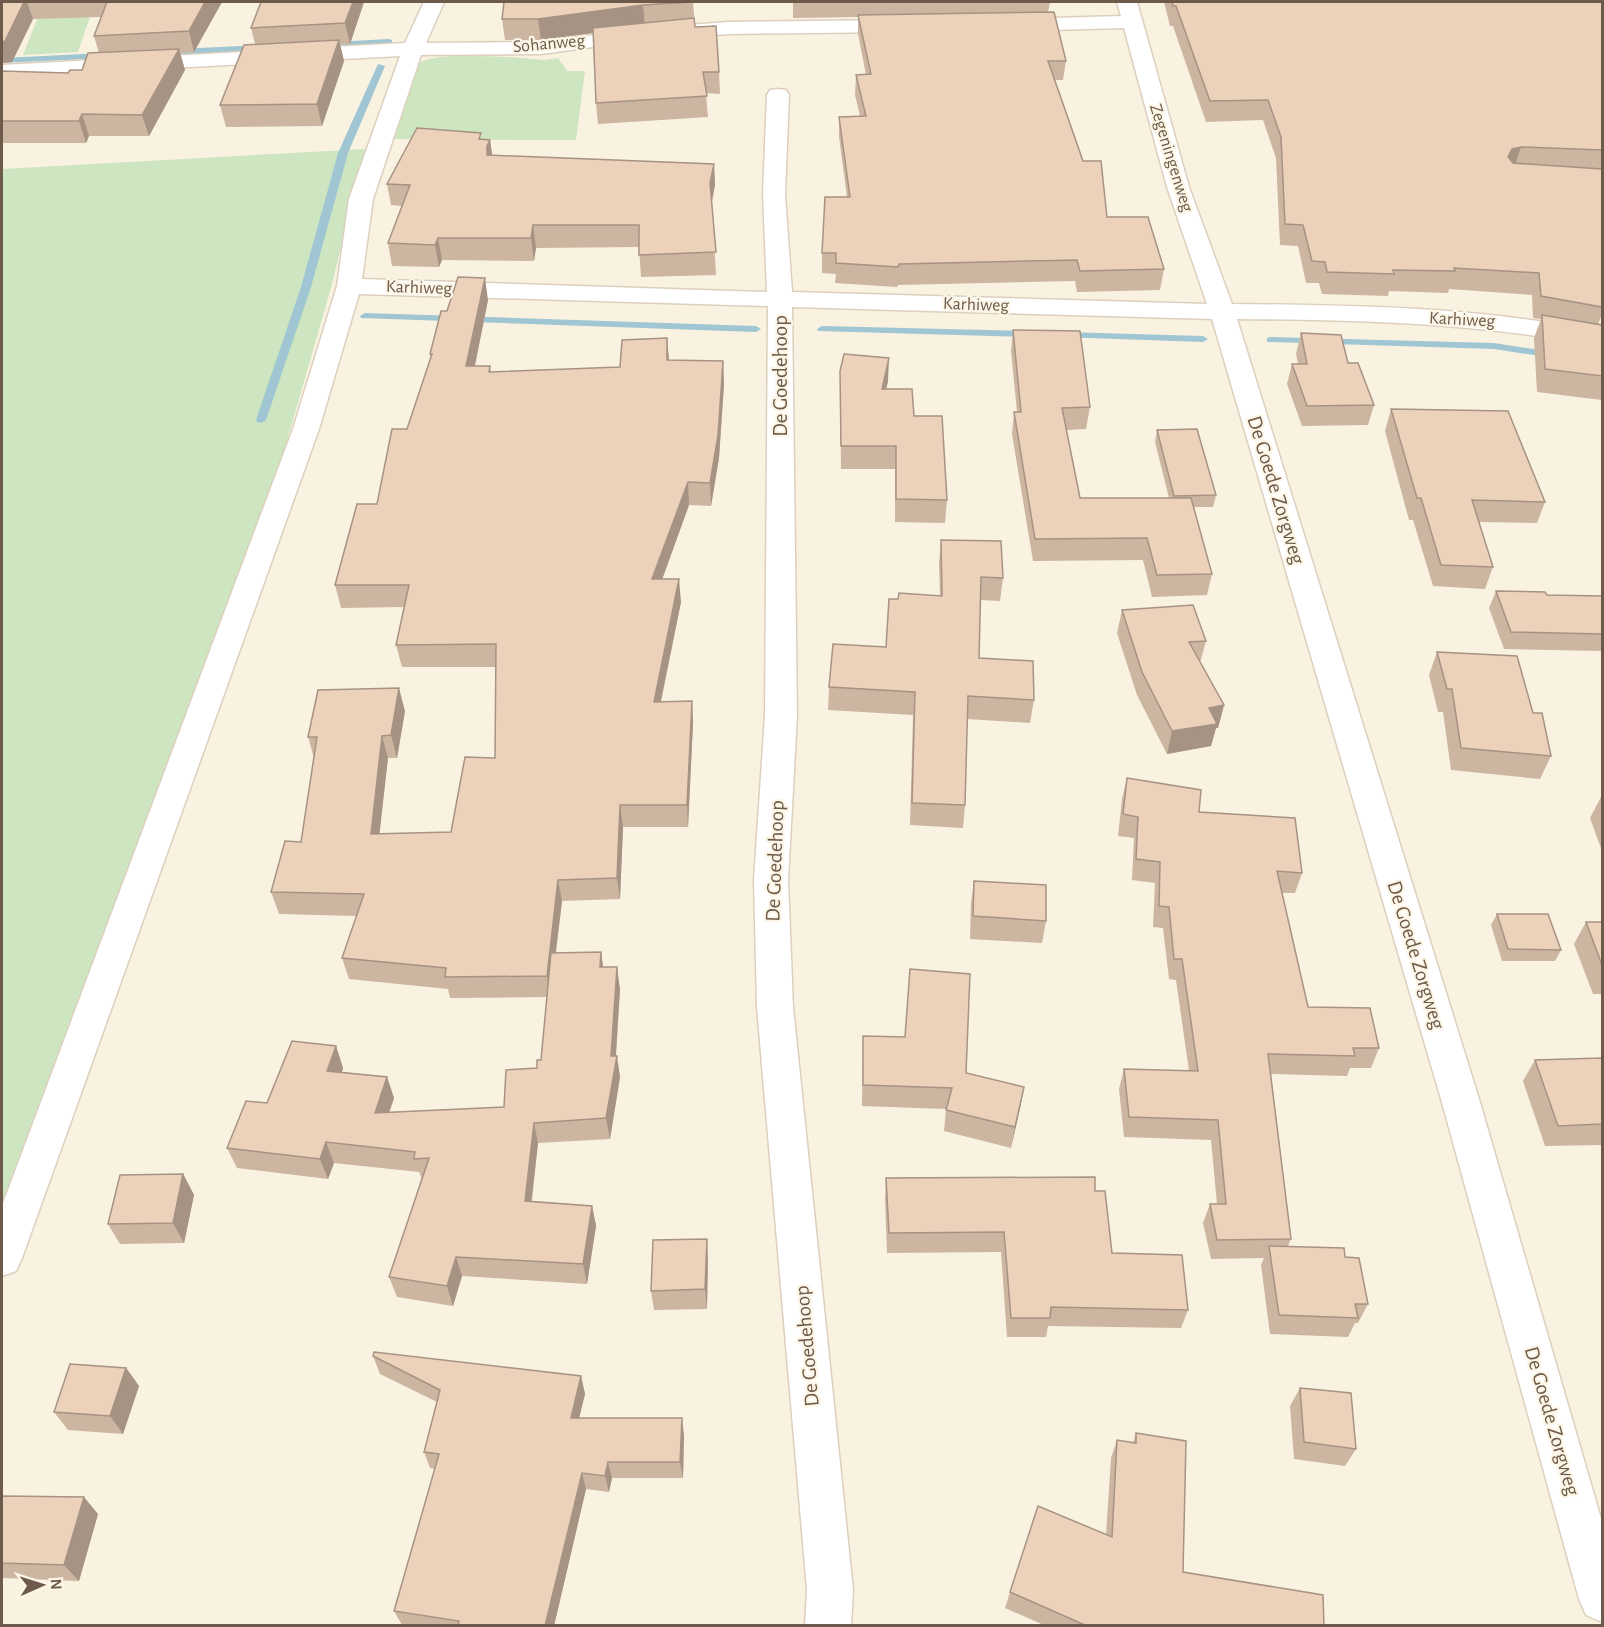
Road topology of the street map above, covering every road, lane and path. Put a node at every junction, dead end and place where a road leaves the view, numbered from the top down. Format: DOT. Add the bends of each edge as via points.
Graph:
graph roads {
  1 [pos="434,2"];
  2 [pos="1130,12"];
  3 [pos="990,25"];
  4 [pos="919,26"];
  5 [pos="413,49"];
  6 [pos="2,70"];
  7 [pos="778,95"];
  8 [pos="349,286"];
  9 [pos="780,300"];
  10 [pos="1223,313"];
  11 [pos="1602,339"];
  12 [pos="2,1258"];
  13 [pos="1602,1599"];
  14 [pos="828,1626"];
  1 -- 5 [label="street"];
  2 -- 3 [label="street"];
  2 -- 10 [label="street, Zegeningenweg" via="1178,187"];
  4 -- 5 [label="street, Sohanweg" via="729,19 541,48"];
  5 -- 6 [label="street, Sohanweg"];
  5 -- 8 [label="street" via="361,199"];
  7 -- 9 [label="street, De Goedehoop" via="774,194"];
  8 -- 9 [label="street, Karhiweg"];
  8 -- 12 [label="street" via="306,429"];
  9 -- 10 [label="street, Karhiweg"];
  9 -- 14 [label="street, De Goedehoop" via="781,716 771,880 775,995 830,1590"];
  10 -- 11 [label="street, Karhiweg" via="1490,321"];
  10 -- 13 [label="street, De Goede Zorgweg" via="1456,1088"];
}
